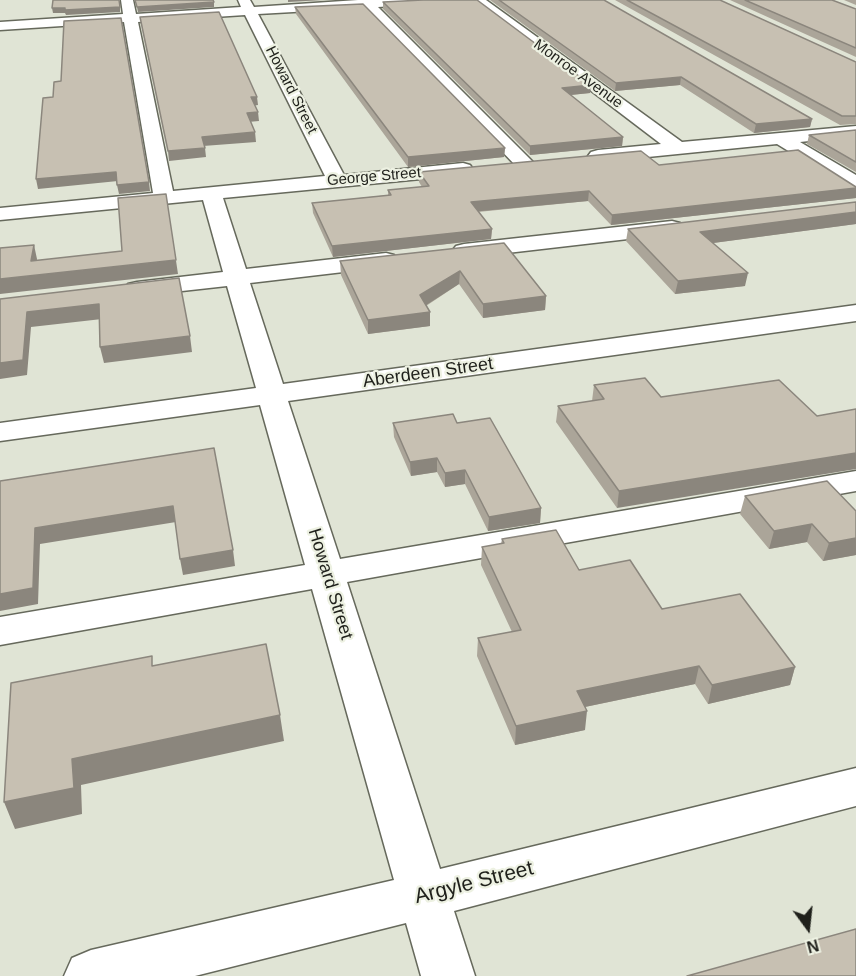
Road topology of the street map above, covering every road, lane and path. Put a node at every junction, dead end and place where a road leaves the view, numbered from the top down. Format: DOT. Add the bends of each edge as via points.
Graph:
graph roads {
  1 [pos="128,0"];
  2 [pos="426,0"];
  3 [pos="478,0"];
  4 [pos="366,2"];
  5 [pos="247,5"];
  6 [pos="131,18"];
  7 [pos="0,26"];
  8 [pos="815,122"];
  9 [pos="856,131"];
  10 [pos="836,133"];
  11 [pos="782,139"];
  12 [pos="678,148"];
  13 [pos="583,157"];
  14 [pos="548,160"];
  15 [pos="524,163"];
  16 [pos="501,165"];
  17 [pos="477,167"];
  18 [pos="337,181"];
  19 [pos="856,184"];
  20 [pos="211,193"];
  21 [pos="164,197"];
  22 [pos="0,214"];
  23 [pos="689,226"];
  24 [pos="439,254"];
  25 [pos="403,258"];
  26 [pos="237,278"];
  27 [pos="118,291"];
  28 [pos="856,314"];
  29 [pos="273,394"];
  30 [pos="0,432"];
  31 [pos="856,481"];
  32 [pos="327,573"];
  33 [pos="0,631"];
  34 [pos="856,787"];
  35 [pos="424,896"];
  36 [pos="91,976"];
  37 [pos="448,976"];
  1 -- 6 [label="street"];
  2 -- 4 [label="street"];
  3 -- 12 [label="street, Monroe Avenue"];
  4 -- 5 [label="street"];
  4 -- 15 [label="street"];
  5 -- 6 [label="street"];
  5 -- 18 [label="street, Howard Street"];
  6 -- 7 [label="street"];
  6 -- 21 [label="street"];
  8 -- 10 [label="street"];
  9 -- 10 [label="street"];
  10 -- 11 [label="street"];
  11 -- 12 [label="street"];
  11 -- 19 [label="street"];
  12 -- 13 [label="street"];
  14 -- 15 [label="street"];
  15 -- 16 [label="street"];
  17 -- 18 [label="street, George Street"];
  18 -- 20 [label="street, George Street"];
  20 -- 21 [label="street, George Street"];
  20 -- 26 [label="street, Howard Street"];
  21 -- 22 [label="street, George Street"];
  23 -- 24 [label="street"];
  25 -- 26 [label="street"];
  26 -- 27 [label="street"];
  26 -- 29 [label="street, Howard Street"];
  28 -- 29 [label="street, Aberdeen Street"];
  29 -- 30 [label="street, Aberdeen Street"];
  29 -- 32 [label="street, Howard Street"];
  31 -- 32 [label="street"];
  32 -- 33 [label="street"];
  32 -- 35 [label="street, Howard Street"];
  34 -- 35 [label="street, Argyle Street"];
  35 -- 36 [label="street, Argyle Street"];
  35 -- 37 [label="street, Howard Street"];
}
